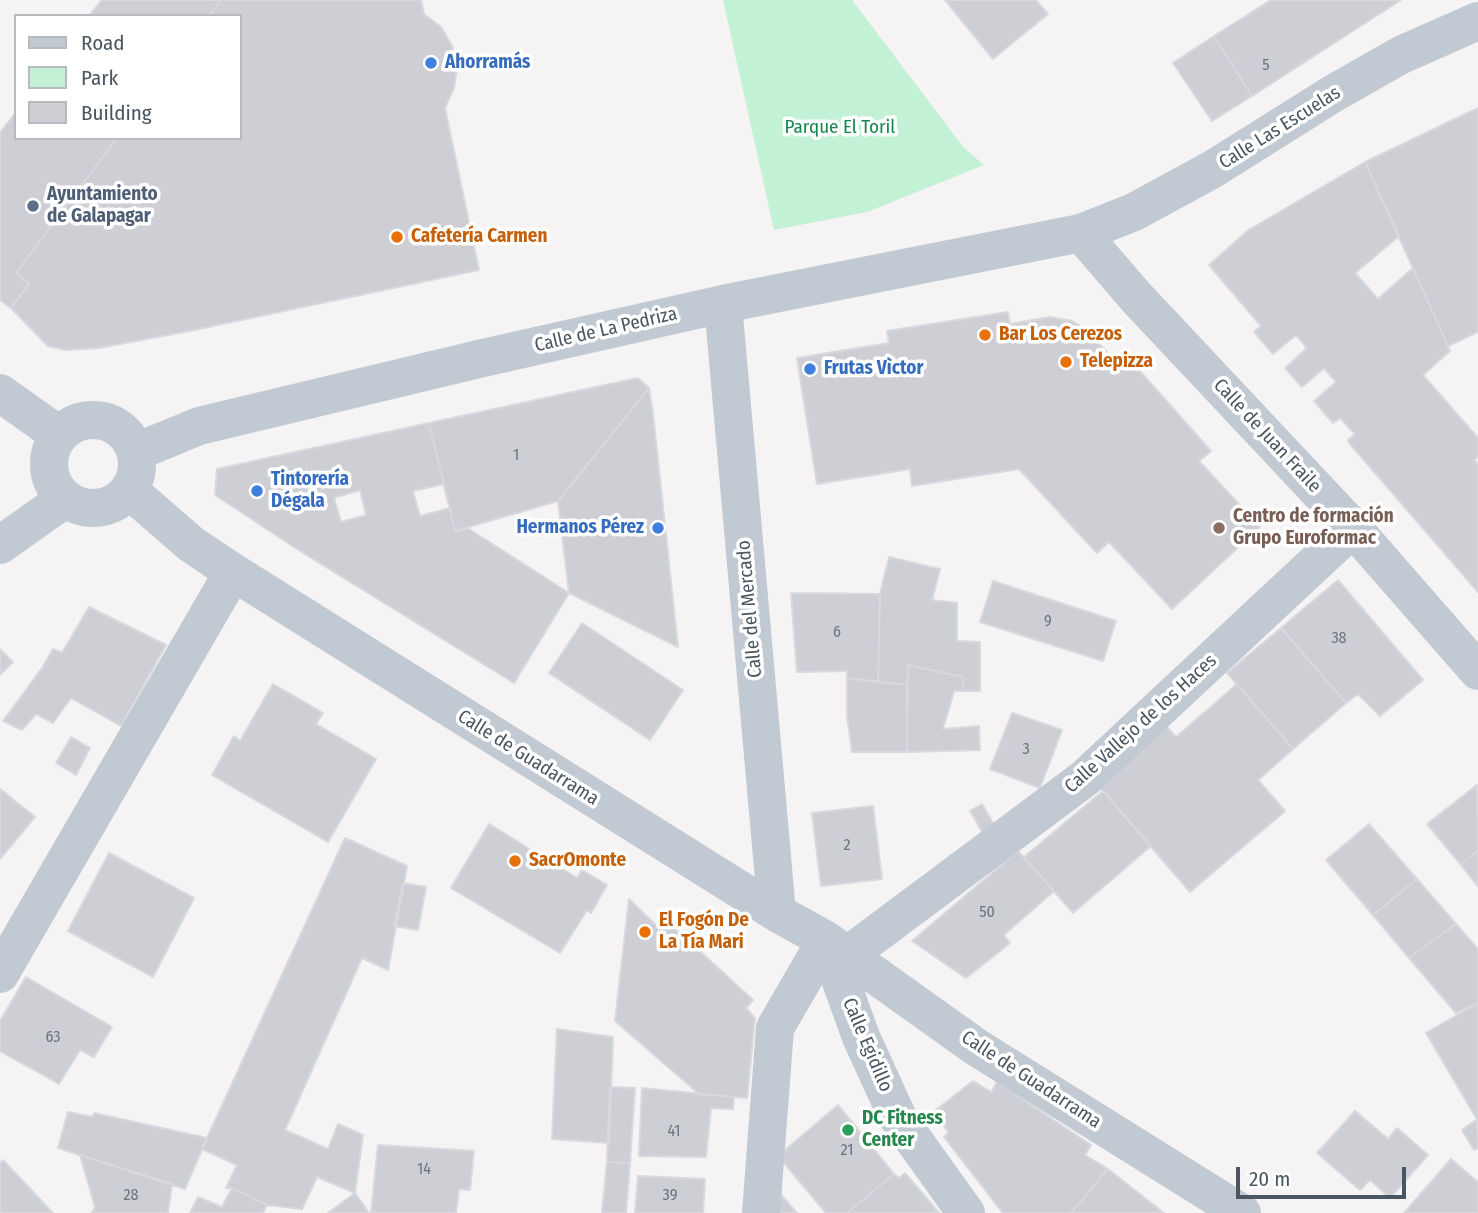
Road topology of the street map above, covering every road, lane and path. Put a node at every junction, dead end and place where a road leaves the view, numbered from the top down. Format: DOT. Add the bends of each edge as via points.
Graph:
graph roads {
  1 [pos="1478,22"];
  2 [pos="1081,233"];
  3 [pos="723,304"];
  4 [pos="0,393"];
  5 [pos="59,435"];
  6 [pos="136,452"];
  7 [pos="129,490"];
  8 [pos="65,499"];
  9 [pos="1353,528"];
  10 [pos="0,545"];
  11 [pos="233,572"];
  12 [pos="1478,671"];
  13 [pos="777,914"];
  14 [pos="837,947"];
  15 [pos="0,974"];
  16 [pos="761,1213"];
  17 [pos="966,1213"];
  18 [pos="1242,1213"];
  1 -- 2 [label="street, Calle Las Escuelas" via="1401,55 1213,169 1133,212"];
  2 -- 3 [label="street, Calle de La Pedriza"];
  2 -- 9 [label="street, Calle de Juan Fraile"];
  3 -- 6 [label="street, Calle de La Pedriza" via="199,426"];
  3 -- 13 [label="street, Calle del Mercado"];
  4 -- 5 [label="street"];
  5 -- 6 [label="street" via="69,425 96,419 114,424 128,436"];
  5 -- 8 [label="street" via="50,450 48,468"];
  6 -- 7 [label="street" via="137,471"];
  7 -- 8 [label="street" via="116,502 99,508 81,507"];
  7 -- 11 [label="street, Calle de Guadarrama" via="191,544"];
  8 -- 10 [label="street"];
  9 -- 12 [label="street, Calle de Juan Fraile"];
  9 -- 14 [label="street, Calle Vallejo de los Haces" via="1085,778"];
  11 -- 13 [label="street, Calle de Guadarrama"];
  11 -- 15 [label="street"];
  13 -- 14 [label="street, Calle de Guadarrama"];
  14 -- 16 [label="street" via="775,1028"];
  14 -- 17 [label="street, Calle Egidillo" via="861,1037 898,1118"];
  14 -- 18 [label="street, Calle de Guadarrama" via="976,1047"];
}
